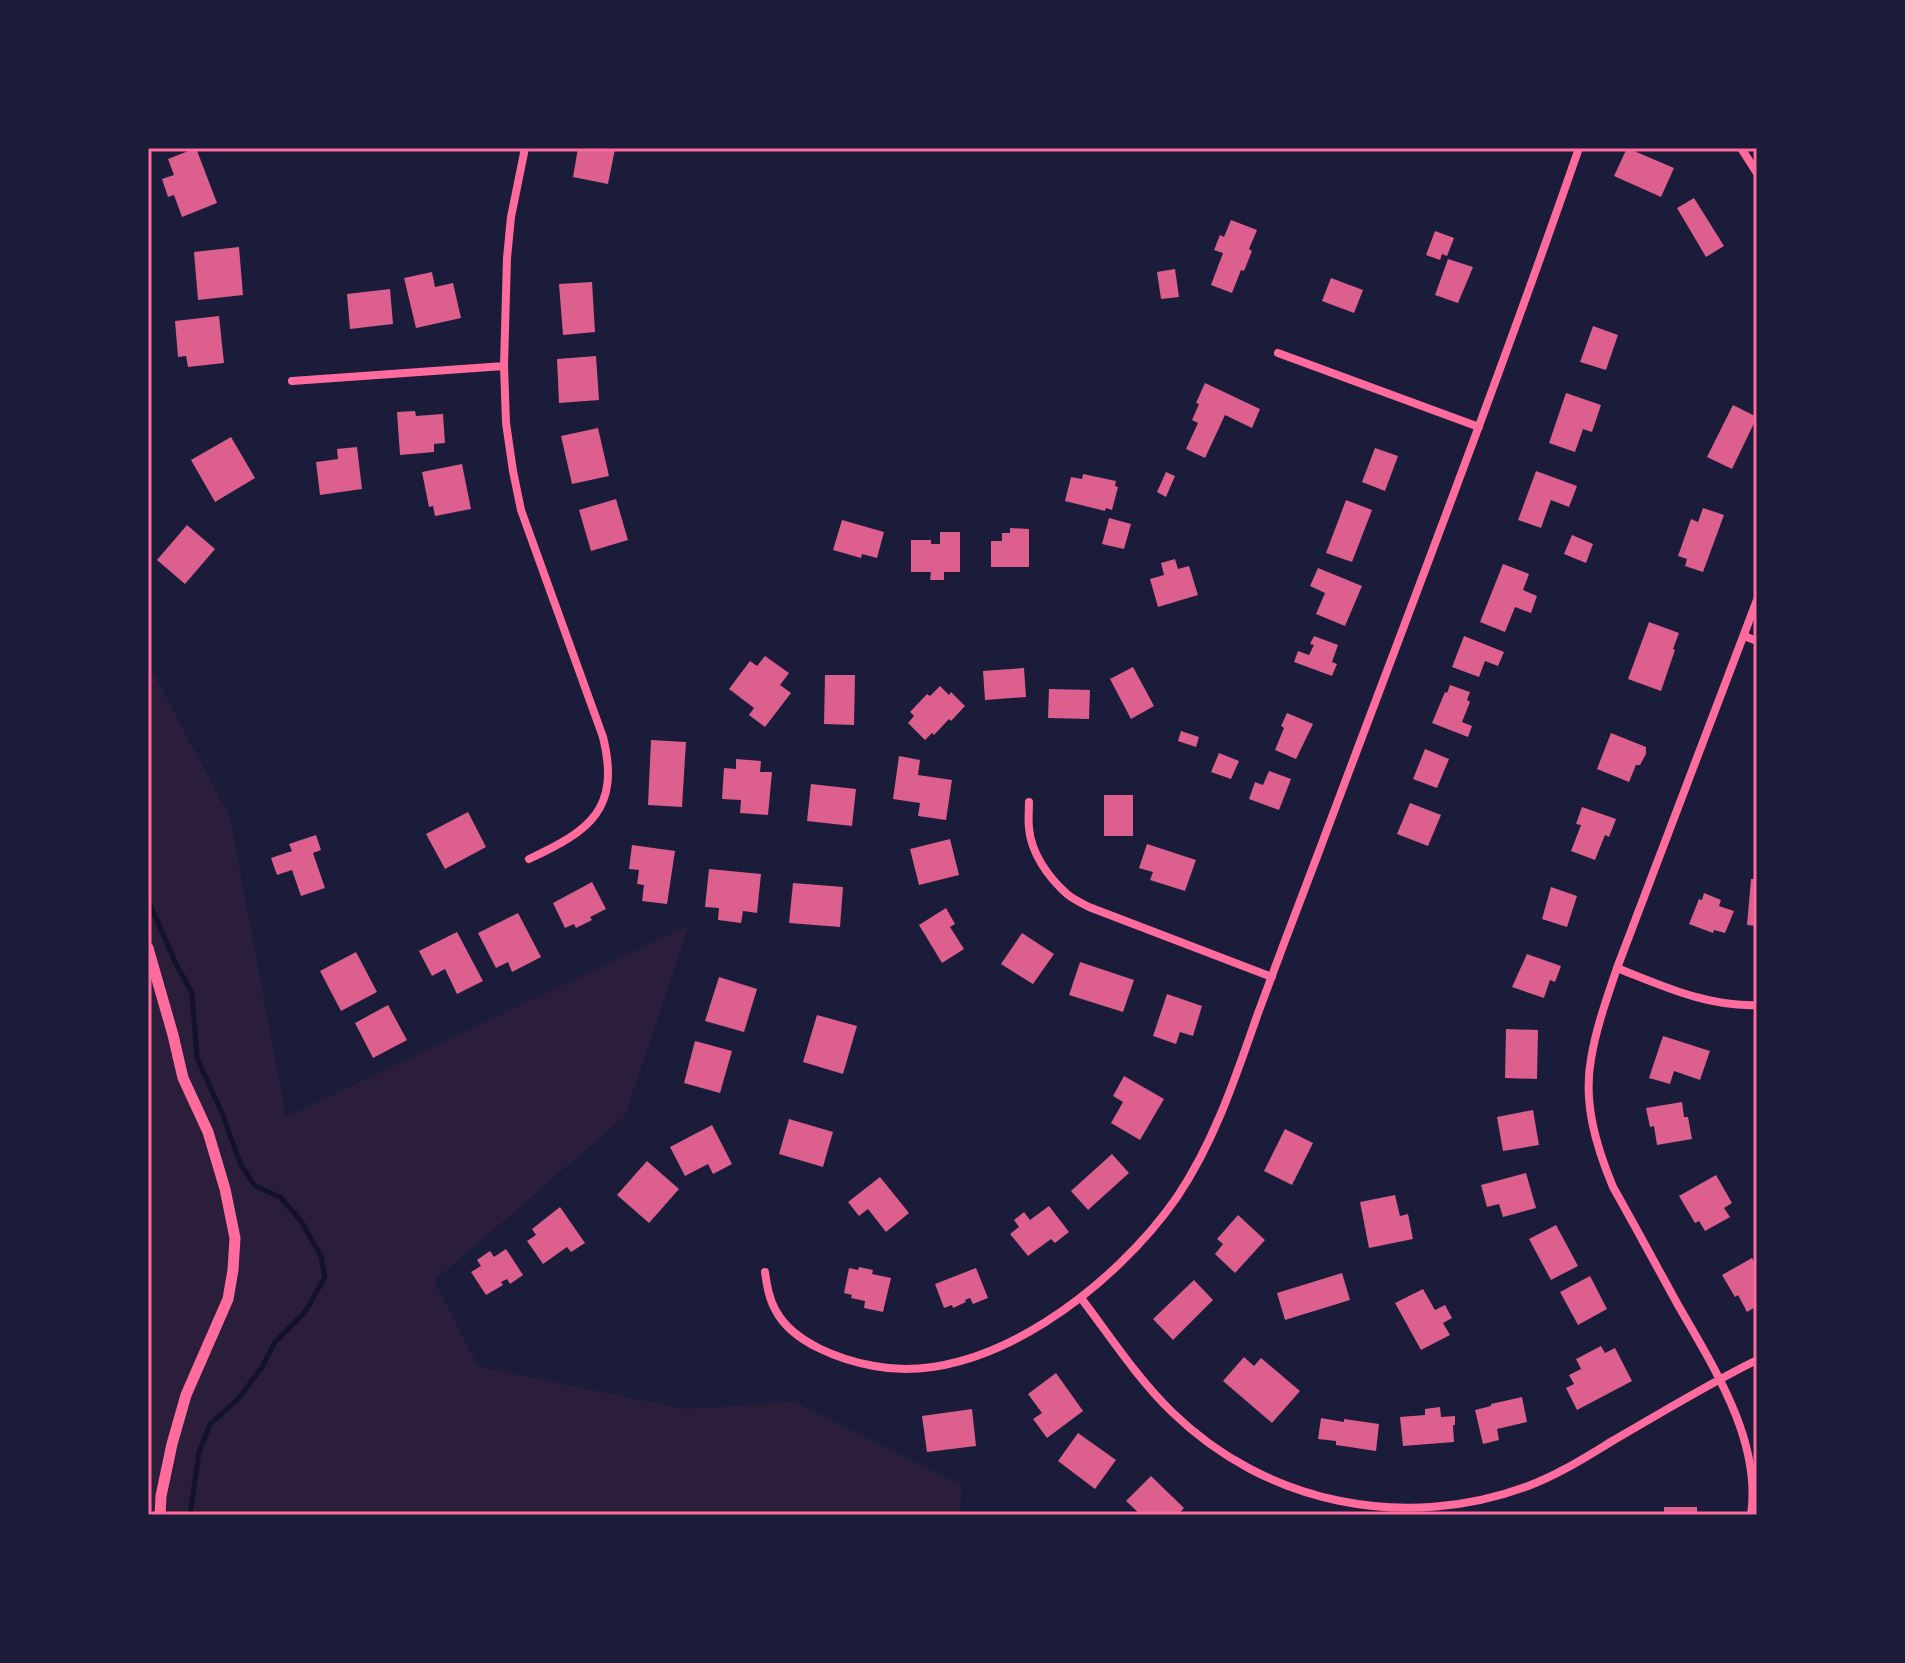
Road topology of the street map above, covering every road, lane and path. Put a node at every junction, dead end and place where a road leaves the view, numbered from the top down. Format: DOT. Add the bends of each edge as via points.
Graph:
graph roads {
  1 [pos="525,148"];
  2 [pos="1579,148"];
  3 [pos="1741,148"];
  4 [pos="1757,173"];
  5 [pos="1278,353"];
  6 [pos="504,366"];
  7 [pos="292,381"];
  8 [pos="1479,427"];
  9 [pos="1757,600"];
  10 [pos="1744,636"];
  11 [pos="1757,641"];
  12 [pos="1029,802"];
  13 [pos="529,859"];
  14 [pos="148,948"];
  15 [pos="1617,968"];
  16 [pos="1272,977"];
  17 [pos="1757,1005"];
  18 [pos="765,1272"];
  19 [pos="1081,1298"];
  20 [pos="1757,1360"];
  21 [pos="1720,1379"];
  22 [pos="1377,1511"];
  23 [pos="160,1515"];
  24 [pos="1751,1515"];
  1 -- 6 [label="street" via="507,258"];
  2 -- 8 [label="street"];
  3 -- 4 [label="street"];
  5 -- 8 [label="street"];
  6 -- 7 [label="street"];
  6 -- 13 [label="street" via="506,423 521,510 608,757 609,780 591,820 562,843"];
  8 -- 16 [label="street"];
  9 -- 10 [label="street"];
  10 -- 11 [label="street"];
  10 -- 15 [label="street"];
  12 -- 16 [label="street" via="1028,826 1038,857 1068,895"];
  14 -- 23 [label="street" via="183,1078 208,1132 235,1238 228,1299 186,1395"];
  15 -- 17 [label="street" via="1690,996"];
  15 -- 21 [label="street" via="1590,1062 1592,1125 1613,1187"];
  16 -- 19 [label="street" via="1199,1162 1151,1231"];
  18 -- 19 [label="street" via="773,1307 798,1335 845,1360 880,1368 916,1370 971,1358 1008,1343"];
  19 -- 22 [label="street" via="1172,1413 1236,1462 1301,1491"];
  20 -- 21 [label="street"];
  21 -- 22 [label="street" via="1529,1486 1462,1504"];
  21 -- 24 [label="street" via="1747,1451"];
}
